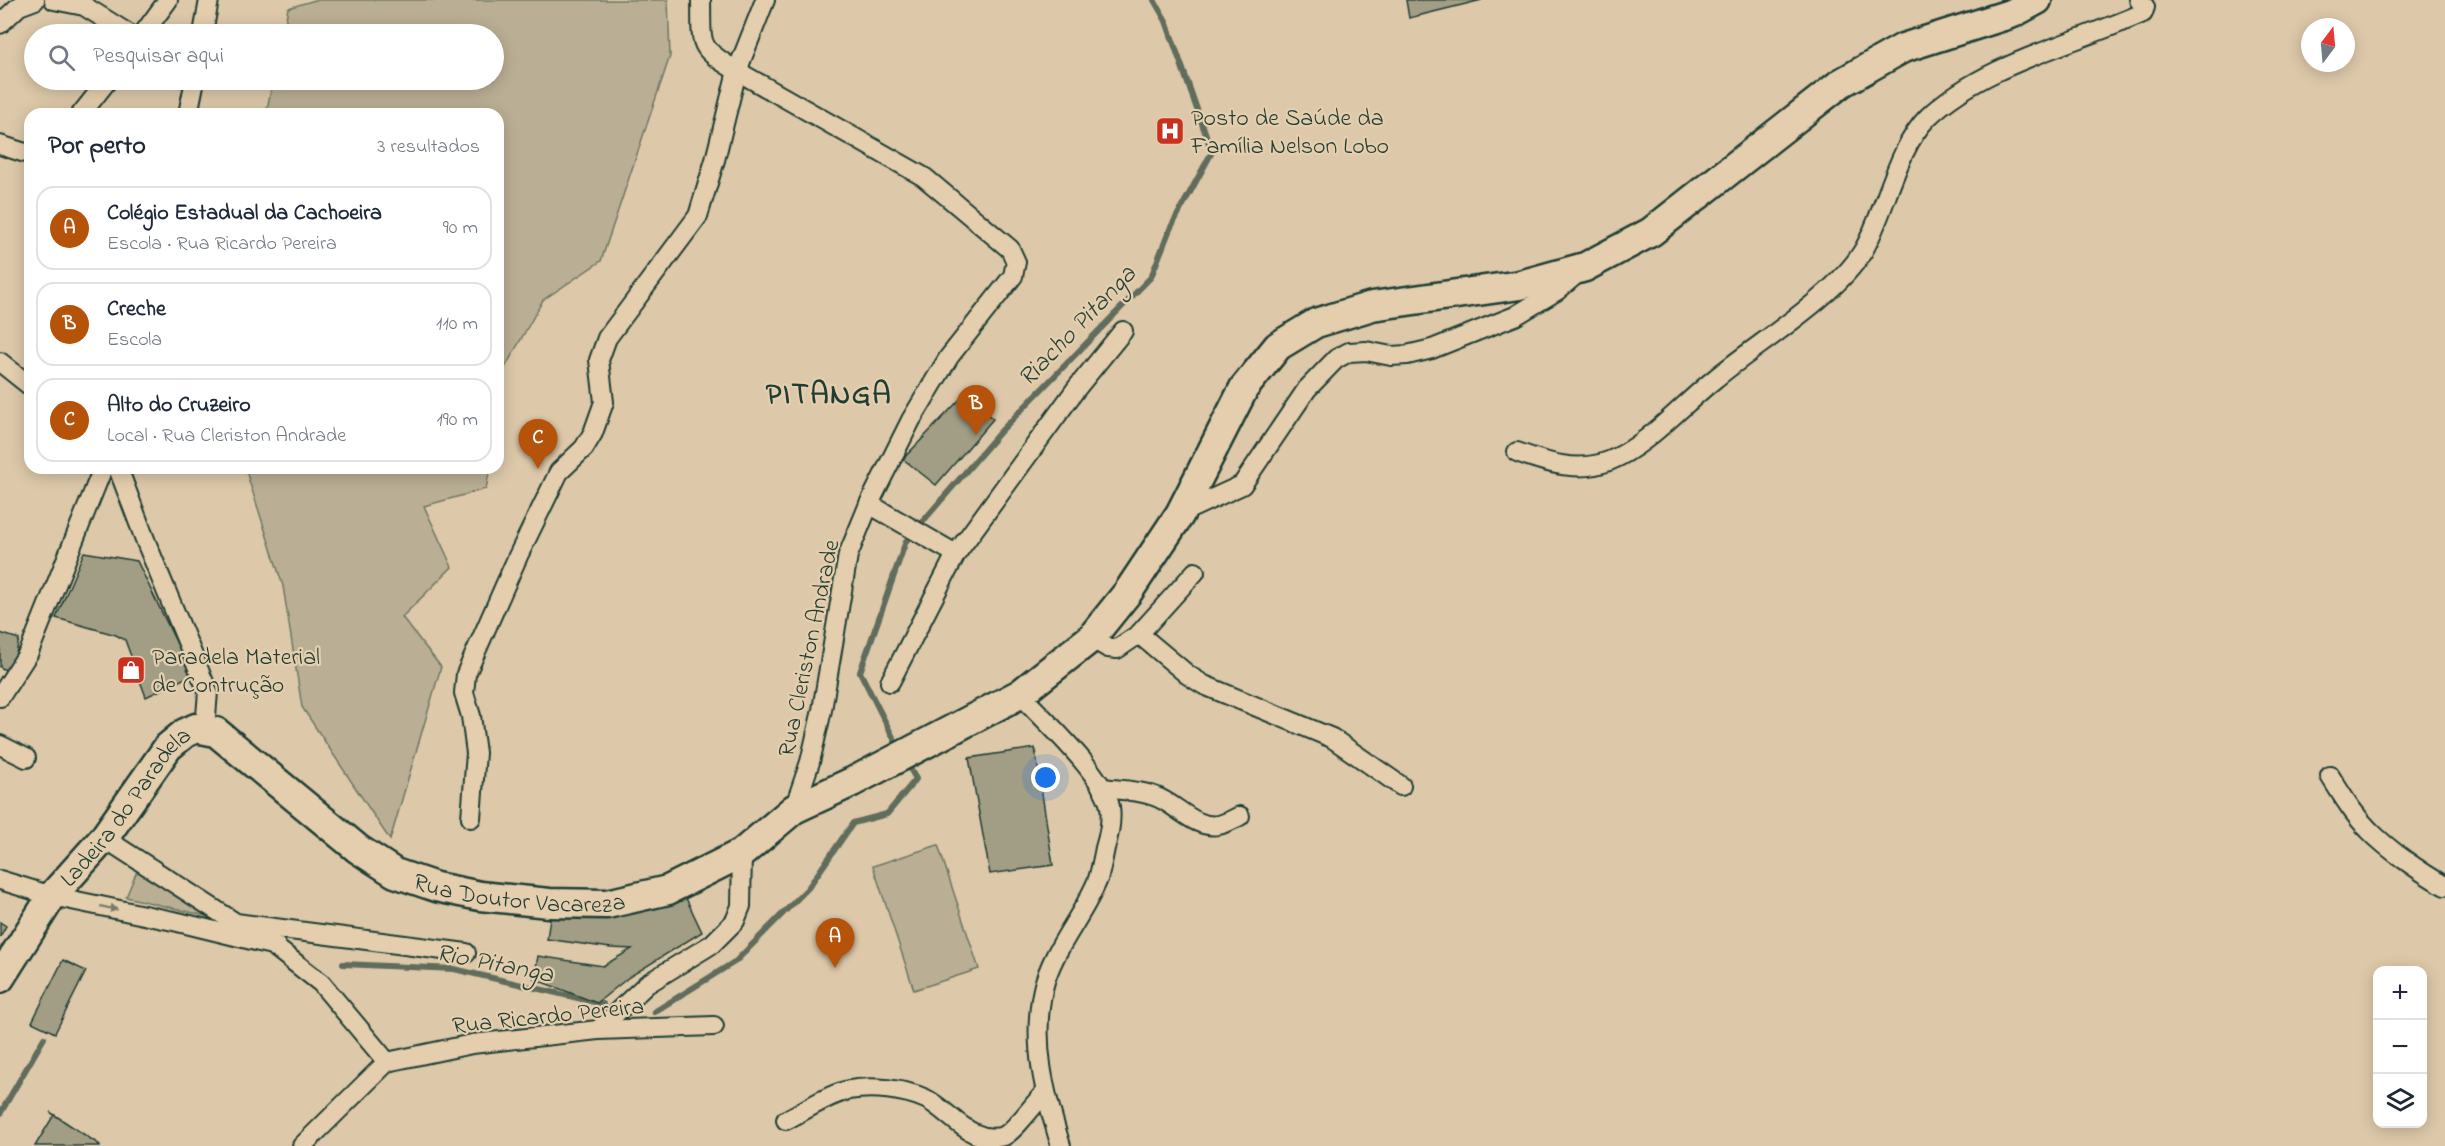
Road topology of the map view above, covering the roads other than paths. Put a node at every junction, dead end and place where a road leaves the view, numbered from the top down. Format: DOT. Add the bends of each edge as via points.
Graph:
graph roads {
  1 [pos="54,0"];
  2 [pos="168,0"];
  3 [pos="209,0"];
  4 [pos="701,0"];
  5 [pos="765,0"];
  6 [pos="2037,0"];
  7 [pos="2139,0"];
  8 [pos="27,3"];
  9 [pos="0,24"];
  10 [pos="113,24"];
  11 [pos="150,24"];
  12 [pos="205,24"];
  13 [pos="737,71"];
  14 [pos="100,90"];
  15 [pos="193,90"];
  16 [pos="86,108"];
  17 [pos="189,108"];
  18 [pos="0,146"];
  19 [pos="24,153"];
  20 [pos="1585,267"];
  21 [pos="1123,331"];
  22 [pos="0,362"];
  23 [pos="24,381"];
  24 [pos="1517,452"];
  25 [pos="101,474"];
  26 [pos="120,474"];
  27 [pos="869,504"];
  28 [pos="1180,514"];
  29 [pos="956,554"];
  30 [pos="1195,572"];
  31 [pos="1138,634"];
  32 [pos="1091,638"];
  33 [pos="890,682"];
  34 [pos="1020,694"];
  35 [pos="0,697"];
  36 [pos="205,728"];
  37 [pos="0,745"];
  38 [pos="26,758"];
  39 [pos="2330,776"];
  40 [pos="1401,786"];
  41 [pos="1102,788"];
  42 [pos="794,809"];
  43 [pos="1240,816"];
  44 [pos="471,818"];
  45 [pos="104,838"];
  46 [pos="742,853"];
  47 [pos="0,880"];
  48 [pos="2445,886"];
  49 [pos="52,896"];
  50 [pos="236,923"];
  51 [pos="276,946"];
  52 [pos="466,953"];
  53 [pos="0,978"];
  54 [pos="714,1026"];
  55 [pos="598,1030"];
  56 [pos="387,1062"];
  57 [pos="1045,1092"];
  58 [pos="786,1119"];
  59 [pos="302,1146"];
  60 [pos="1061,1146"];
  1 -- 10 [label="street" via="84,6"];
  2 -- 11 [label="street"];
  3 -- 12 [label="street"];
  4 -- 13 [label="street, Rua Cleriston Andrade" via="704,45 712,56"];
  5 -- 13 [label="street"];
  6 -- 20 [label="main road, Rua Doutor Vacareza" via="2013,13 1903,48 1841,83 1650,232"];
  7 -- 24 [label="street" via="2145,7 2143,13 2014,62 1955,96 1927,118 1905,152 1862,253 1830,289 1632,450 1608,462 1578,467 1546,463"];
  8 -- 9 [label="street"];
  13 -- 27 [label="street, Rua Cleriston Andrade" via="924,177 1010,249 1016,262 1013,276 949,357 911,420"];
  13 -- 44 [label="street" via="698,216 607,338 599,360 603,402 593,433 584,448 559,472 466,674 464,693 476,753"];
  14 -- 16 [label="street"];
  15 -- 17 [label="street"];
  18 -- 19 [label="street"];
  20 -- 28 [label="street" via="1558,290 1515,316 1432,349 1391,356 1349,352 1336,359 1307,389 1242,484"];
  20 -- 28 [label="main road, Rua Doutor Vacareza" via="1520,285 1372,306 1316,323 1278,346 1244,388"];
  21 -- 29 [label="street"];
  22 -- 23 [label="street"];
  25 -- 35 [label="street" via="29,652"];
  26 -- 36 [label="street" via="208,692"];
  27 -- 29 [label="street"];
  27 -- 42 [label="street, Rua Cleriston Andrade" via="848,555 822,710"];
  28 -- 32 [label="main road, Rua Doutor Vacareza" via="1128,592"];
  29 -- 33 [label="street"];
  30 -- 31 [label="street"];
  31 -- 32 [label="street" via="1117,649"];
  31 -- 40 [label="street" via="1204,685 1332,738"];
  32 -- 34 [label="main road, Rua Doutor Vacareza"];
  34 -- 41 [label="street"];
  34 -- 42 [label="main road, Rua Doutor Vacareza" via="852,783"];
  36 -- 45 [label="main road, Ladeira do Paradela" via="185,733 168,747"];
  36 -- 46 [label="main road, Rua Doutor Vacareza" via="216,732 358,849 395,873 436,887 549,903 607,904 668,890"];
  37 -- 38 [label="street"];
  39 -- 48 [label="street" via="2369,831"];
  41 -- 43 [label="street" via="1156,796 1209,825"];
  41 -- 57 [label="street" via="1110,807 1110,832 1097,879 1061,944 1043,988 1037,1038"];
  42 -- 46 [label="main road, Rua Doutor Vacareza"];
  45 -- 49 [label="main road, Ladeira do Paradela"];
  45 -- 50 [label="street"];
  46 -- 55 [label="street" via="741,906 735,921 712,944 647,984"];
  47 -- 49 [label="street"];
  49 -- 51 [label="street, one-way"];
  49 -- 53 [label="main road, Ladeira do Paradela"];
  50 -- 51 [label="street"];
  50 -- 52 [label="street"];
  51 -- 56 [label="street" via="321,983"];
  54 -- 55 [label="street, Rua Ricardo Pereira"];
  55 -- 56 [label="street, Rua Ricardo Pereira" via="472,1044"];
  56 -- 59 [label="street"];
  57 -- 58 [label="street" via="1006,1136 992,1140 975,1137 957,1126 927,1100 905,1092 876,1089 848,1090"];
  57 -- 60 [label="street"];
}
